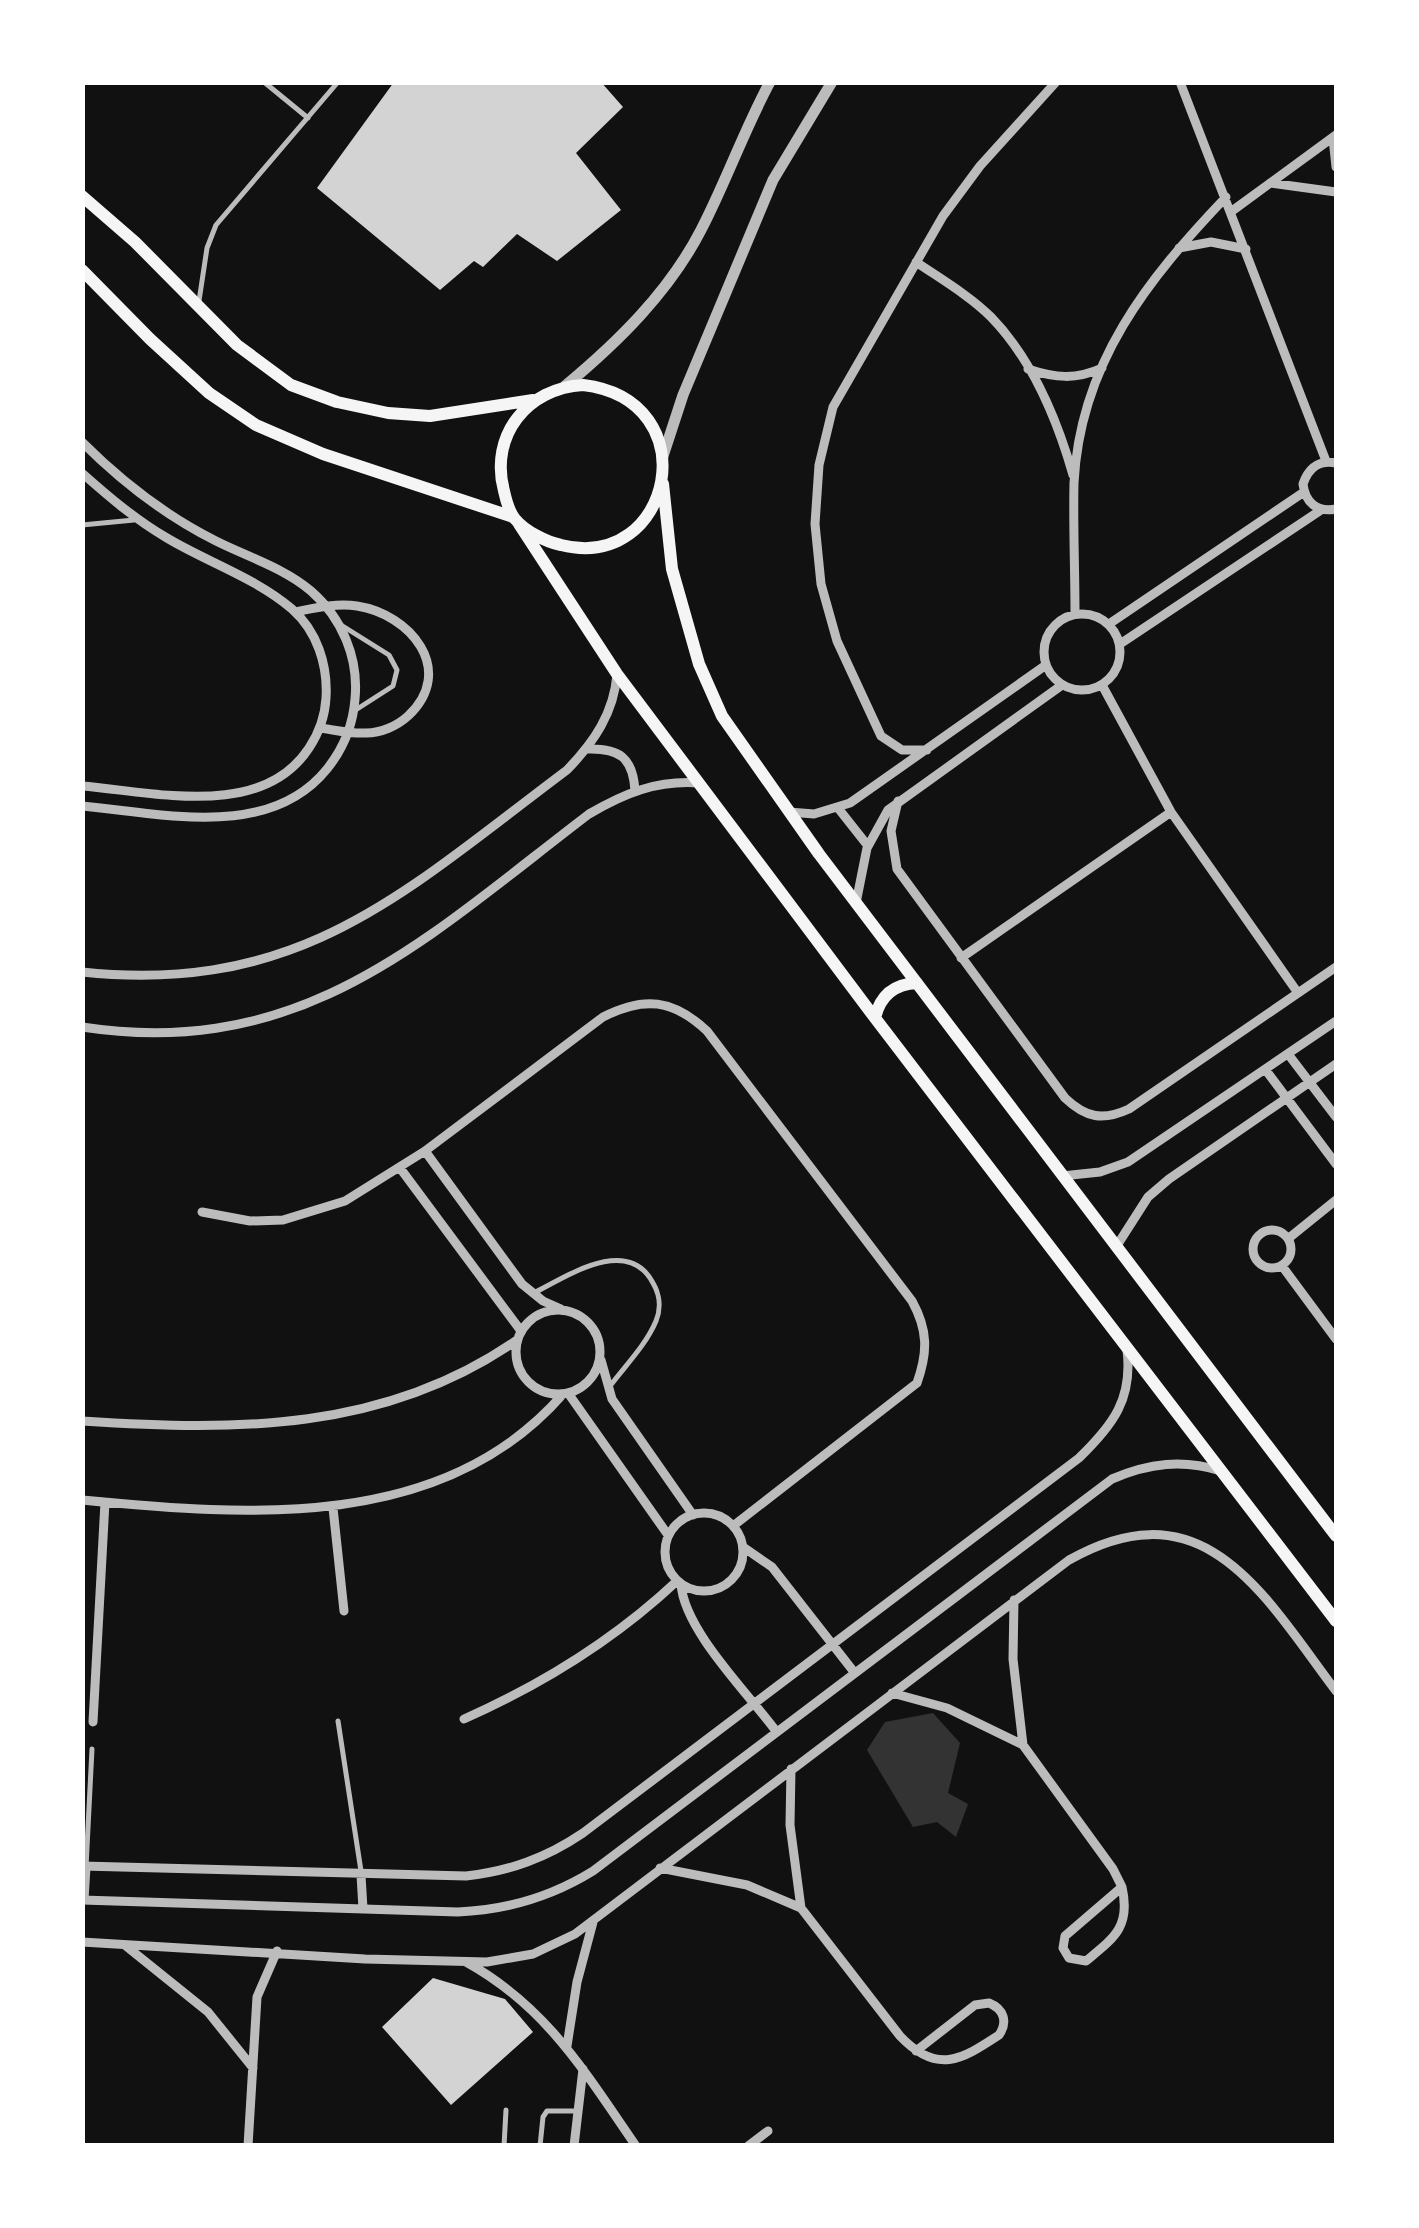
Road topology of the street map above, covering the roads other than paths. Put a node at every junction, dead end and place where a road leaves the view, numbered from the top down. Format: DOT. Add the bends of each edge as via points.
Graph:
graph roads {
  1 [pos="264,82"];
  2 [pos="338,82"];
  3 [pos="770,82"];
  4 [pos="832,82"];
  5 [pos="1056,82"];
  6 [pos="1180,82"];
  7 [pos="308,118"];
  8 [pos="1335,136"];
  9 [pos="1336,167"];
  10 [pos="1270,183"];
  11 [pos="1336,192"];
  12 [pos="82,196"];
  13 [pos="1226,197"];
  14 [pos="1232,211"];
  15 [pos="1177,249"];
  16 [pos="1246,249"];
  17 [pos="916,262"];
  18 [pos="82,270"];
  19 [pos="198,304"];
  20 [pos="1102,368"];
  21 [pos="1028,369"];
  22 [pos="565,386"];
  23 [pos="533,400"];
  24 [pos="82,442"];
  25 [pos="663,456"];
  26 [pos="1334,462"];
  27 [pos="82,473"];
  28 [pos="1074,479"];
  29 [pos="663,484"];
  30 [pos="1304,492"];
  31 [pos="1336,509"];
  32 [pos="1321,510"];
  33 [pos="139,520"];
  34 [pos="516,520"];
  35 [pos="82,524"];
  36 [pos="326,606"];
  37 [pos="295,612"];
  38 [pos="1075,614"];
  39 [pos="339,624"];
  40 [pos="1109,624"];
  41 [pos="1120,644"];
  42 [pos="1046,666"];
  43 [pos="617,674"];
  44 [pos="1062,684"];
  45 [pos="1102,684"];
  46 [pos="354,711"];
  47 [pos="320,728"];
  48 [pos="348,732"];
  49 [pos="587,749"];
  50 [pos="927,750"];
  51 [pos="916,757"];
  52 [pos="932,777"];
  53 [pos="700,783"];
  54 [pos="82,786"];
  55 [pos="129,790"];
  56 [pos="634,791"];
  57 [pos="898,801"];
  58 [pos="82,806"];
  59 [pos="838,808"];
  60 [pos="128,810"];
  61 [pos="788,812"];
  62 [pos="1171,812"];
  63 [pos="868,846"];
  64 [pos="856,903"];
  65 [pos="961,958"];
  66 [pos="1336,967"];
  67 [pos="82,972"];
  68 [pos="917,983"];
  69 [pos="1298,993"];
  70 [pos="875,1018"];
  71 [pos="1336,1021"];
  72 [pos="82,1027"];
  73 [pos="1288,1054"];
  74 [pos="1336,1064"];
  75 [pos="1266,1069"];
  76 [pos="1310,1082"];
  77 [pos="1287,1098"];
  78 [pos="1336,1117"];
  79 [pos="425,1151"];
  80 [pos="1336,1164"];
  81 [pos="400,1168"];
  82 [pos="1062,1176"];
  83 [pos="1336,1200"];
  84 [pos="202,1212"];
  85 [pos="1289,1238"];
  86 [pos="1116,1247"];
  87 [pos="1282,1266"];
  88 [pos="532,1294"];
  89 [pos="568,1311"];
  90 [pos="519,1336"];
  91 [pos="1336,1339"];
  92 [pos="1127,1347"];
  93 [pos="600,1352"];
  94 [pos="608,1388"];
  95 [pos="566,1393"];
  96 [pos="82,1421"];
  97 [pos="1223,1471"];
  98 [pos="82,1500"];
  99 [pos="105,1502"];
  100 [pos="333,1508"];
  101 [pos="693,1514"];
  102 [pos="733,1526"];
  103 [pos="668,1535"];
  104 [pos="1336,1536"];
  105 [pos="743,1547"];
  106 [pos="679,1583"];
  107 [pos="1014,1600"];
  108 [pos="344,1611"];
  109 [pos="1336,1621"];
  110 [pos="832,1644"];
  111 [pos="854,1672"];
  112 [pos="1336,1691"];
  113 [pos="892,1693"];
  114 [pos="755,1702"];
  115 [pos="464,1719"];
  116 [pos="338,1720"];
  117 [pos="93,1722"];
  118 [pos="776,1731"];
  119 [pos="1023,1745"];
  120 [pos="92,1748"];
  121 [pos="792,1769"];
  122 [pos="84,1866"];
  123 [pos="660,1868"];
  124 [pos="361,1875"];
  125 [pos="1122,1887"];
  126 [pos="83,1900"];
  127 [pos="801,1908"];
  128 [pos="362,1909"];
  129 [pos="594,1919"];
  130 [pos="82,1942"];
  131 [pos="124,1944"];
  132 [pos="277,1952"];
  133 [pos="463,1960"];
  134 [pos="567,2046"];
  135 [pos="916,2050"];
  136 [pos="253,2068"];
  137 [pos="582,2069"];
  138 [pos="506,2110"];
  139 [pos="578,2111"];
  140 [pos="768,2132"];
  141 [pos="248,2146"];
  142 [pos="504,2146"];
  143 [pos="540,2146"];
  144 [pos="574,2146"];
  145 [pos="636,2146"];
  146 [pos="748,2146"];
  1 -- 7 [label="lane"];
  2 -- 7 [label="lane"];
  3 -- 22 [label="street" via="678,266 618,340"];
  4 -- 25 [label="street" via="773,180"];
  5 -- 17 [label="street" via="980,166"];
  6 -- 13 [label="street"];
  7 -- 19 [label="lane" via="216,225"];
  8 -- 9 [label="street"];
  8 -- 10 [label="street"];
  10 -- 11 [label="street"];
  10 -- 14 [label="street"];
  12 -- 19 [label="main road"];
  13 -- 14 [label="street"];
  13 -- 15 [label="street"];
  14 -- 16 [label="street"];
  15 -- 16 [label="street" via="1211,242"];
  15 -- 20 [label="street" via="1142,292"];
  16 -- 26 [label="street"];
  17 -- 21 [label="street" via="992,318"];
  17 -- 50 [label="street" via="833,407 819,465 815,524 836,642 875,725 902,750"];
  18 -- 34 [label="main road" via="209,393 256,425"];
  19 -- 23 [label="main road" via="237,345 292,385 337,402 430,416"];
  20 -- 21 [label="street" via="1058,378"];
  20 -- 28 [label="street"];
  21 -- 28 [label="street" via="1056,422"];
  22 -- 23 [label="main road"];
  22 -- 25 [label="main road" via="600,387 630,401 652,425"];
  23 -- 34 [label="main road" via="510,427 500,461"];
  24 -- 36 [label="street" via="178,521 289,576"];
  25 -- 29 [label="main road"];
  26 -- 30 [label="street" via="1311,468"];
  27 -- 33 [label="street"];
  28 -- 38 [label="street"];
  29 -- 34 [label="main road" via="640,524 610,544 555,544"];
  29 -- 61 [label="main road" via="672,570 699,664 722,716"];
  30 -- 32 [label="street"];
  30 -- 40 [label="street"];
  31 -- 32 [label="street"];
  32 -- 41 [label="street"];
  33 -- 35 [label="lane"];
  33 -- 37 [label="street"];
  34 -- 43 [label="main road"];
  36 -- 37 [label="street"];
  36 -- 39 [label="street"];
  36 -- 48 [label="street" via="352,605 388,616 416,640 430,672 427,690 404,720 368,734"];
  37 -- 47 [label="street" via="322,654 327,678"];
  38 -- 40 [label="street"];
  38 -- 42 [label="street" via="1052,627 1043,652"];
  39 -- 46 [label="street" via="354,666"];
  39 -- 46 [label="lane" via="389,655 397,670 393,686"];
  40 -- 41 [label="street"];
  41 -- 45 [label="street" via="1118,667"];
  42 -- 44 [label="street"];
  42 -- 50 [label="street"];
  43 -- 49 [label="street" via="615,696"];
  43 -- 53 [label="main road"];
  44 -- 45 [label="street" via="1075,690"];
  44 -- 52 [label="street"];
  45 -- 62 [label="street"];
  46 -- 48 [label="street"];
  47 -- 48 [label="street"];
  47 -- 55 [label="street" via="292,768 248,792"];
  48 -- 60 [label="street" via="320,777 276,807 224,817"];
  49 -- 56 [label="street" via="624,756 634,772"];
  49 -- 67 [label="street" via="405,892 296,950 188,975"];
  50 -- 51 [label="street"];
  51 -- 52 [label="street"];
  51 -- 59 [label="street"];
  52 -- 57 [label="street"];
  53 -- 56 [label="street"];
  53 -- 70 [label="main road"];
  54 -- 55 [label="street"];
  55 -- 60 [label="street"];
  56 -- 72 [label="street" via="589,814 409,952 316,1002 243,1024 182,1032"];
  57 -- 63 [label="street"];
  57 -- 65 [label="street" via="891,831 897,869"];
  58 -- 60 [label="street"];
  59 -- 61 [label="street"];
  59 -- 63 [label="street"];
  61 -- 64 [label="main road"];
  62 -- 65 [label="street"];
  62 -- 69 [label="street"];
  63 -- 64 [label="street"];
  64 -- 68 [label="main road"];
  65 -- 69 [label="street" via="1064,1098 1095,1117 1129,1108"];
  66 -- 69 [label="street"];
  68 -- 70 [label="main road" via="888,992"];
  68 -- 82 [label="main road"];
  70 -- 92 [label="main road"];
  71 -- 73 [label="street"];
  73 -- 75 [label="street"];
  73 -- 76 [label="street"];
  74 -- 76 [label="street"];
  75 -- 77 [label="street"];
  75 -- 82 [label="street" via="1128,1162"];
  76 -- 77 [label="street"];
  76 -- 78 [label="street"];
  77 -- 80 [label="street"];
  77 -- 86 [label="street" via="1148,1197"];
  79 -- 81 [label="street"];
  79 -- 88 [label="street"];
  79 -- 102 [label="street" via="623,1007 669,1006 708,1031 912,1301 926,1342 924,1363 909,1390"];
  81 -- 84 [label="street" via="345,1201 284,1220"];
  81 -- 90 [label="street"];
  82 -- 86 [label="main road"];
  83 -- 85 [label="street"];
  85 -- 87 [label="street" via="1292,1248"];
  85 -- 87 [label="street" via="1271,1229 1252,1249 1262,1266"];
  86 -- 104 [label="main road"];
  87 -- 91 [label="street"];
  88 -- 89 [label="street"];
  88 -- 94 [label="lane" via="603,1261 622,1260 652,1280 658,1317"];
  89 -- 90 [label="street" via="541,1313"];
  89 -- 93 [label="street" via="591,1326"];
  90 -- 95 [label="street" via="515,1354 526,1380 550,1394"];
  90 -- 96 [label="street" via="449,1379 340,1416 242,1425"];
  92 -- 97 [label="main road"];
  92 -- 110 [label="street" via="1130,1376 1103,1435"];
  93 -- 94 [label="street"];
  93 -- 95 [label="street" via="584,1385"];
  94 -- 101 [label="street"];
  95 -- 100 [label="street" via="490,1457 418,1487"];
  95 -- 103 [label="street"];
  97 -- 109 [label="main road"];
  97 -- 111 [label="street" via="1156,1464 1112,1479"];
  98 -- 99 [label="street"];
  99 -- 100 [label="street" via="246,1512"];
  99 -- 117 [label="street"];
  100 -- 108 [label="street"];
  101 -- 102 [label="street"];
  101 -- 103 [label="street"];
  102 -- 105 [label="street"];
  103 -- 106 [label="street" via="667,1568"];
  105 -- 106 [label="street" via="742,1562 724,1586 694,1591"];
  105 -- 110 [label="street" via="772,1567"];
  106 -- 114 [label="street" via="692,1624"];
  106 -- 115 [label="street" via="592,1651"];
  107 -- 112 [label="street" via="1094,1546 1122,1537 1180,1538 1232,1563 1253,1582"];
  107 -- 113 [label="street"];
  107 -- 119 [label="street" via="1012,1659"];
  110 -- 111 [label="street"];
  110 -- 114 [label="street"];
  111 -- 118 [label="street"];
  113 -- 119 [label="street" via="946,1708"];
  113 -- 121 [label="street"];
  114 -- 118 [label="street"];
  114 -- 124 [label="street" via="540,1859 492,1874"];
  116 -- 124 [label="lane"];
  118 -- 128 [label="street" via="593,1871 557,1890 478,1911"];
  119 -- 125 [label="street"];
  120 -- 122 [label="lane"];
  121 -- 123 [label="street"];
  121 -- 127 [label="street" via="790,1825"];
  122 -- 124 [label="street"];
  122 -- 126 [label="street"];
  123 -- 127 [label="street" via="746,1885"];
  123 -- 129 [label="street"];
  124 -- 128 [label="street"];
  125 -- 125 [label="street" via="1065,1936 1069,1958 1086,1961 1116,1936 1124,1917"];
  126 -- 128 [label="street"];
  127 -- 135 [label="street"];
  129 -- 133 [label="street" via="533,1954"];
  129 -- 134 [label="street"];
  130 -- 131 [label="street"];
  131 -- 132 [label="street"];
  131 -- 136 [label="street" via="208,2012"];
  132 -- 133 [label="street"];
  132 -- 136 [label="street" via="257,1998"];
  133 -- 134 [label="street" via="520,1998"];
  134 -- 137 [label="street"];
  135 -- 135 [label="street" via="975,2005 989,2003 1004,2016 999,2036 964,2058 939,2059"];
  136 -- 141 [label="street"];
  137 -- 139 [label="street"];
  137 -- 145 [label="street"];
  138 -- 142 [label="lane"];
  139 -- 143 [label="lane" via="547,2111"];
  139 -- 144 [label="street"];
  140 -- 146 [label="street"];
}
